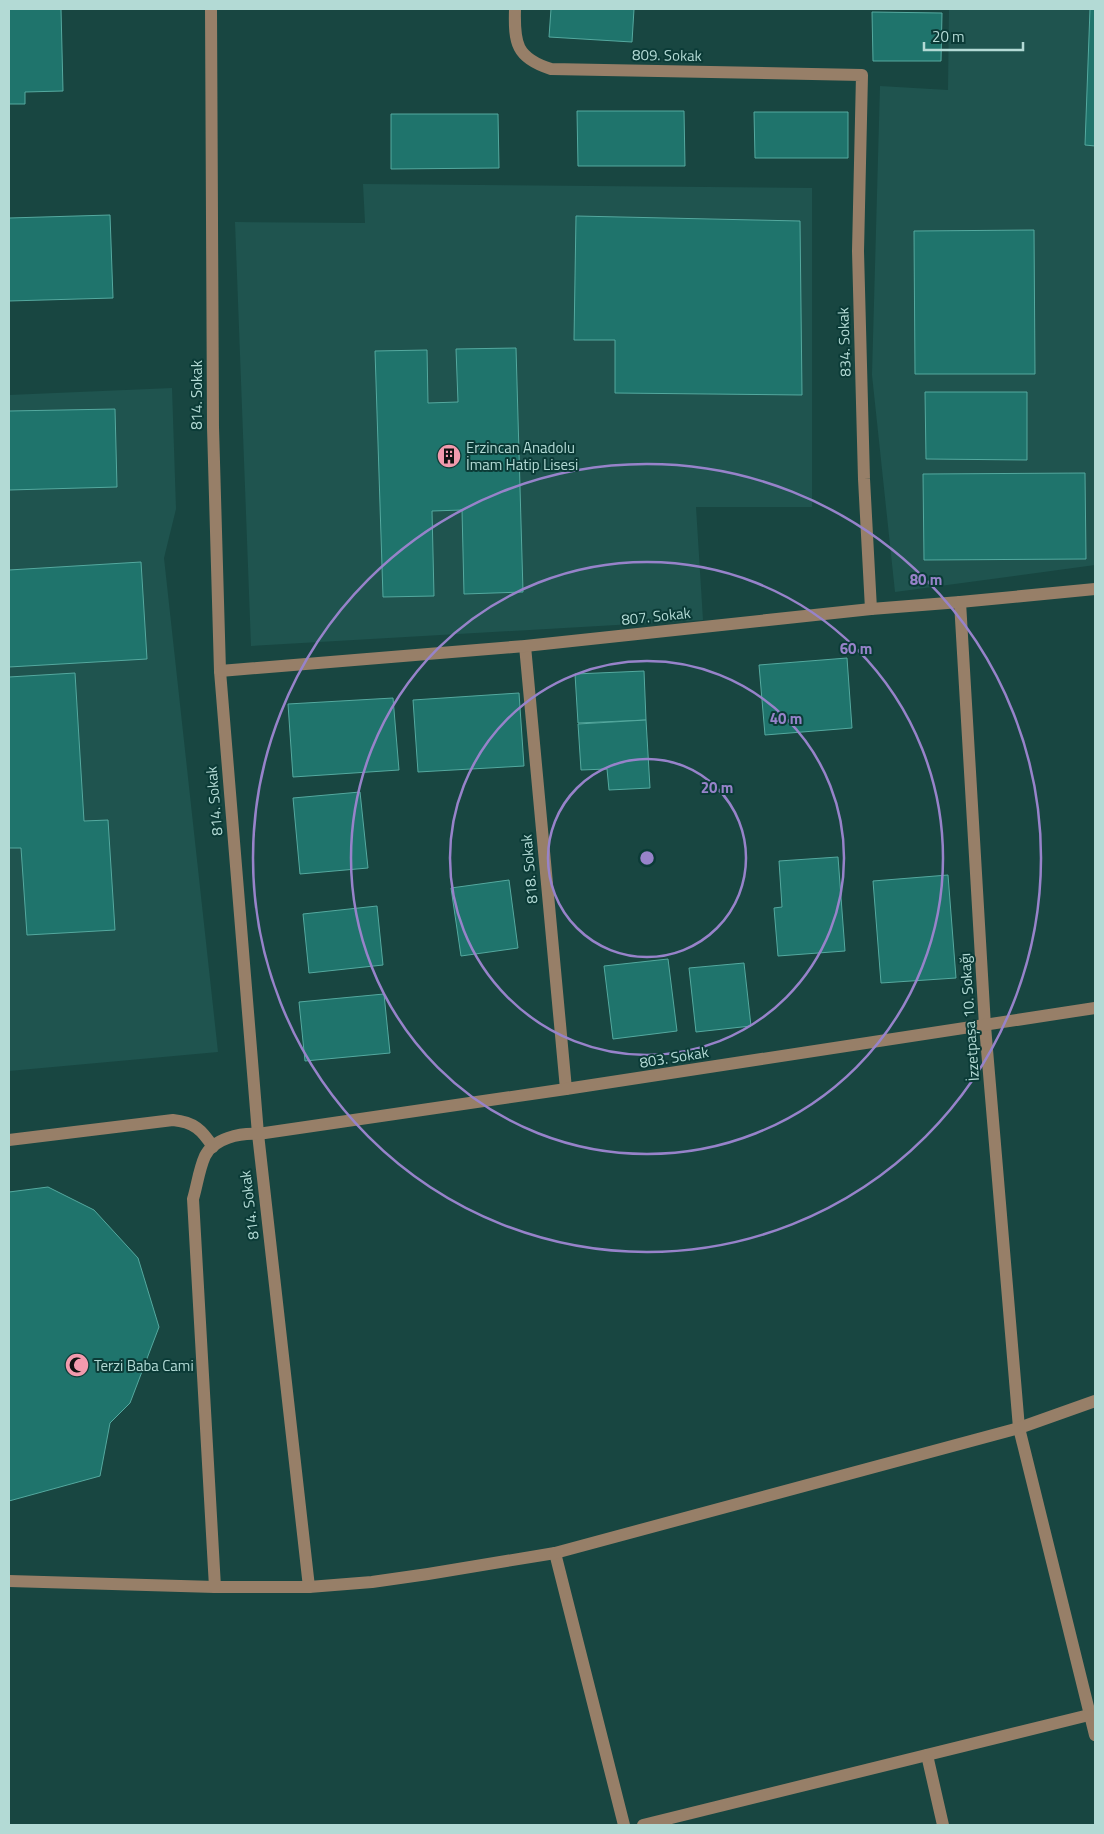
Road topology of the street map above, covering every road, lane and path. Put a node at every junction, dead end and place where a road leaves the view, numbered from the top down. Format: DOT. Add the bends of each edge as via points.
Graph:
graph roads {
  1 [pos="211,9"];
  2 [pos="515,9"];
  3 [pos="862,74"];
  4 [pos="1095,589"];
  5 [pos="960,602"];
  6 [pos="871,609"];
  7 [pos="525,646"];
  8 [pos="220,671"];
  9 [pos="1095,1008"];
  10 [pos="984,1026"];
  11 [pos="566,1089"];
  12 [pos="258,1134"];
  13 [pos="9,1140"];
  14 [pos="213,1147"];
  15 [pos="1095,1402"];
  16 [pos="1018,1428"];
  17 [pos="554,1553"];
  18 [pos="9,1581"];
  19 [pos="215,1587"];
  20 [pos="309,1587"];
  21 [pos="1089,1715"];
  22 [pos="1095,1735"];
  23 [pos="927,1755"];
  24 [pos="624,1825"];
  25 [pos="643,1825"];
  26 [pos="943,1825"];
  1 -- 8 [label="street, 814. Sokak" via="212,427"];
  2 -- 3 [label="street, 809. Sokak" via="516,36 522,54 534,64 551,69"];
  3 -- 6 [label="street, 834. Sokak" via="858,260"];
  4 -- 5 [label="street, 807. Sokak"];
  5 -- 6 [label="street, 807. Sokak"];
  5 -- 10 [label="street, İzzetpaşa 10. Sokağı"];
  6 -- 7 [label="street, 807. Sokak"];
  7 -- 8 [label="street, 807. Sokak"];
  7 -- 11 [label="street, 818. Sokak"];
  8 -- 12 [label="street, 814. Sokak"];
  9 -- 10 [label="street, 803. Sokak"];
  10 -- 11 [label="street, 803. Sokak"];
  10 -- 16 [label="street, İzzetpaşa 10. Sokağı"];
  11 -- 12 [label="street, 803. Sokak"];
  12 -- 14 [label="street, 803. Sokak" via="233,1136"];
  12 -- 20 [label="street, 814. Sokak"];
  13 -- 14 [label="street" via="173,1120 184,1121 202,1131"];
  14 -- 19 [label="street" via="205,1156 193,1199"];
  15 -- 16 [label="street"];
  16 -- 17 [label="street"];
  16 -- 21 [label="street, İzzetpaşa 10. Sokağı"];
  17 -- 20 [label="street" via="372,1582"];
  17 -- 24 [label="street"];
  18 -- 19 [label="street"];
  19 -- 20 [label="street"];
  21 -- 22 [label="street, İzzetpaşa 10. Sokağı"];
  21 -- 23 [label="street"];
  23 -- 25 [label="street"];
  23 -- 26 [label="street"];
}
